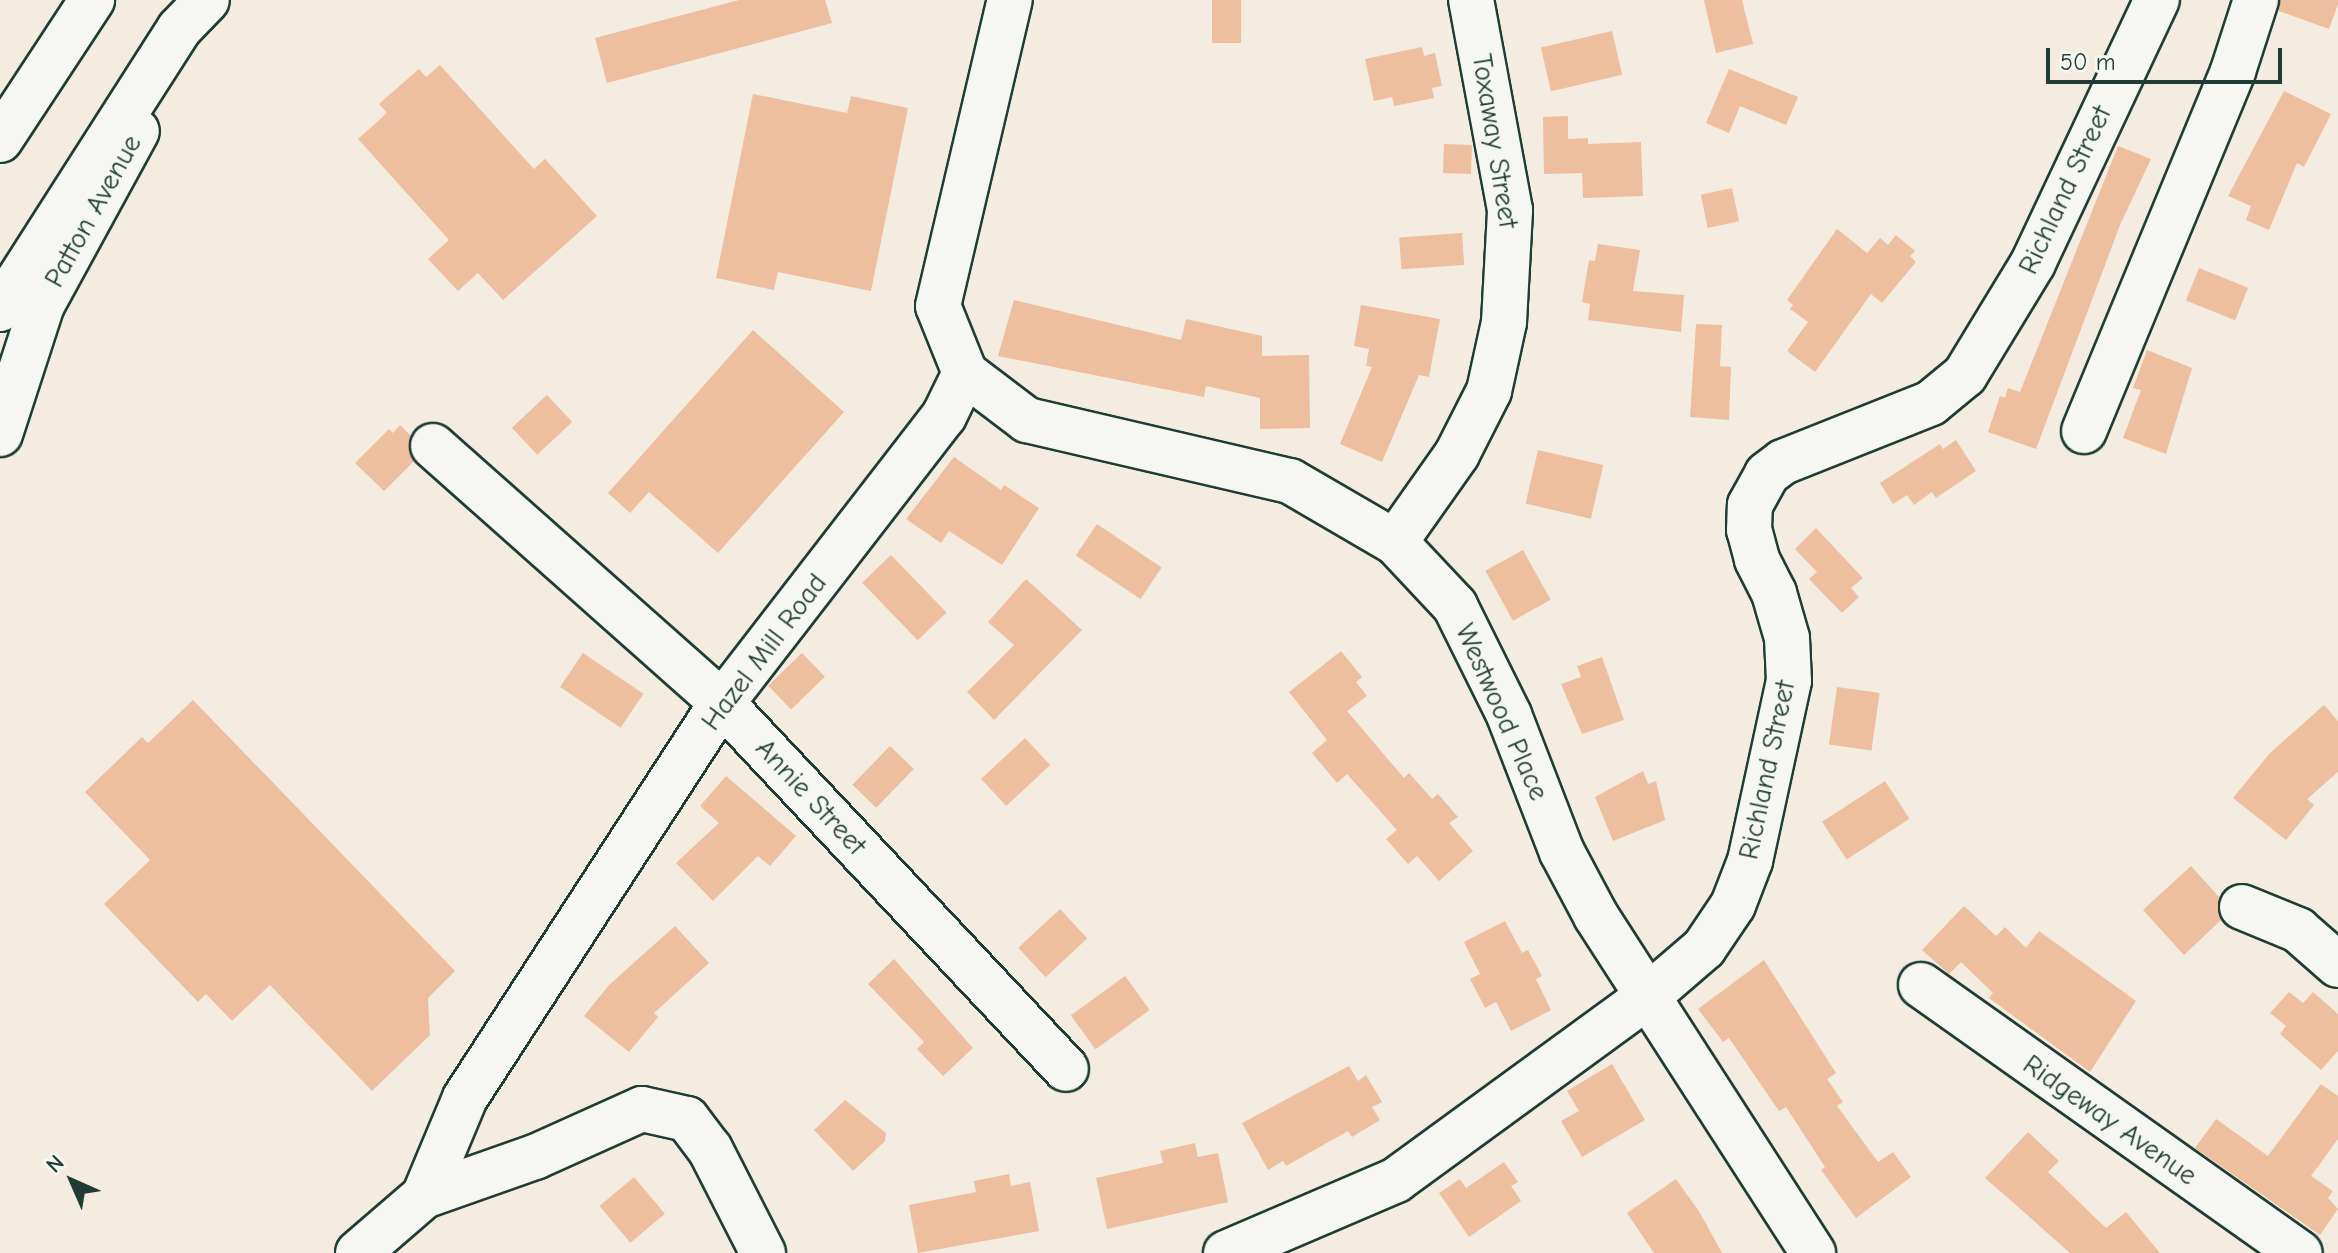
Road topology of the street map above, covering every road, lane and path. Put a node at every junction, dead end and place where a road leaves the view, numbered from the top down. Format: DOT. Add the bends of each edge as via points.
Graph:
graph roads {
  1 [pos="92,0"];
  2 [pos="207,0"];
  3 [pos="213,0"];
  4 [pos="1010,0"];
  5 [pos="1471,0"];
  6 [pos="2157,0"];
  7 [pos="2256,0"];
  8 [pos="0,140"];
  9 [pos="0,309"];
  10 [pos="965,373"];
  11 [pos="2084,431"];
  12 [pos="0,434"];
  13 [pos="433,446"];
  14 [pos="1395,542"];
  15 [pos="722,703"];
  16 [pos="2242,907"];
  17 [pos="2338,965"];
  18 [pos="1921,985"];
  19 [pos="1647,997"];
  20 [pos="1066,1069"];
  21 [pos="424,1196"];
  22 [pos="358,1253"];
  23 [pos="763,1253"];
  24 [pos="1226,1253"];
  25 [pos="1813,1253"];
  26 [pos="2300,1253"];
  1 -- 8 [label="main road"];
  2 -- 9 [label="main road" via="179,29"];
  3 -- 12 [label="main road, Patton Avenue" via="42,305"];
  4 -- 10 [label="main road" via="938,306"];
  5 -- 14 [label="main road, Toxaway Street" via="1510,210 1504,322 1489,391 1457,454"];
  6 -- 19 [label="main road, Richland Street" via="2033,263 1965,375 1931,403 1783,462 1767,474 1750,505 1749,530 1757,559 1787,638 1789,681 1777,750 1750,861 1733,905 1704,948"];
  7 -- 11 [label="main road" via="2233,71"];
  10 -- 14 [label="main road, Westwood Place" via="1027,420 1290,481"];
  10 -- 15 [label="main road, Hazel Mill Road" via="944,416"];
  13 -- 15 [label="main road, Annie Street"];
  14 -- 19 [label="main road, Westwood Place" via="1455,606 1475,642 1562,852"];
  15 -- 20 [label="main road, Annie Street"];
  15 -- 21 [label="main road, Hazel Mill Road" via="465,1098"];
  16 -- 17 [label="main road" via="2298,930"];
  18 -- 26 [label="main road, Ridgeway Avenue"];
  19 -- 24 [label="main road, Richland Street" via="1396,1180"];
  19 -- 25 [label="main road, Westwood Place"];
  21 -- 22 [label="main road, Hazel Mill Road"];
  21 -- 23 [label="main road" via="535,1157 642,1109 687,1119 710,1149"];
}
